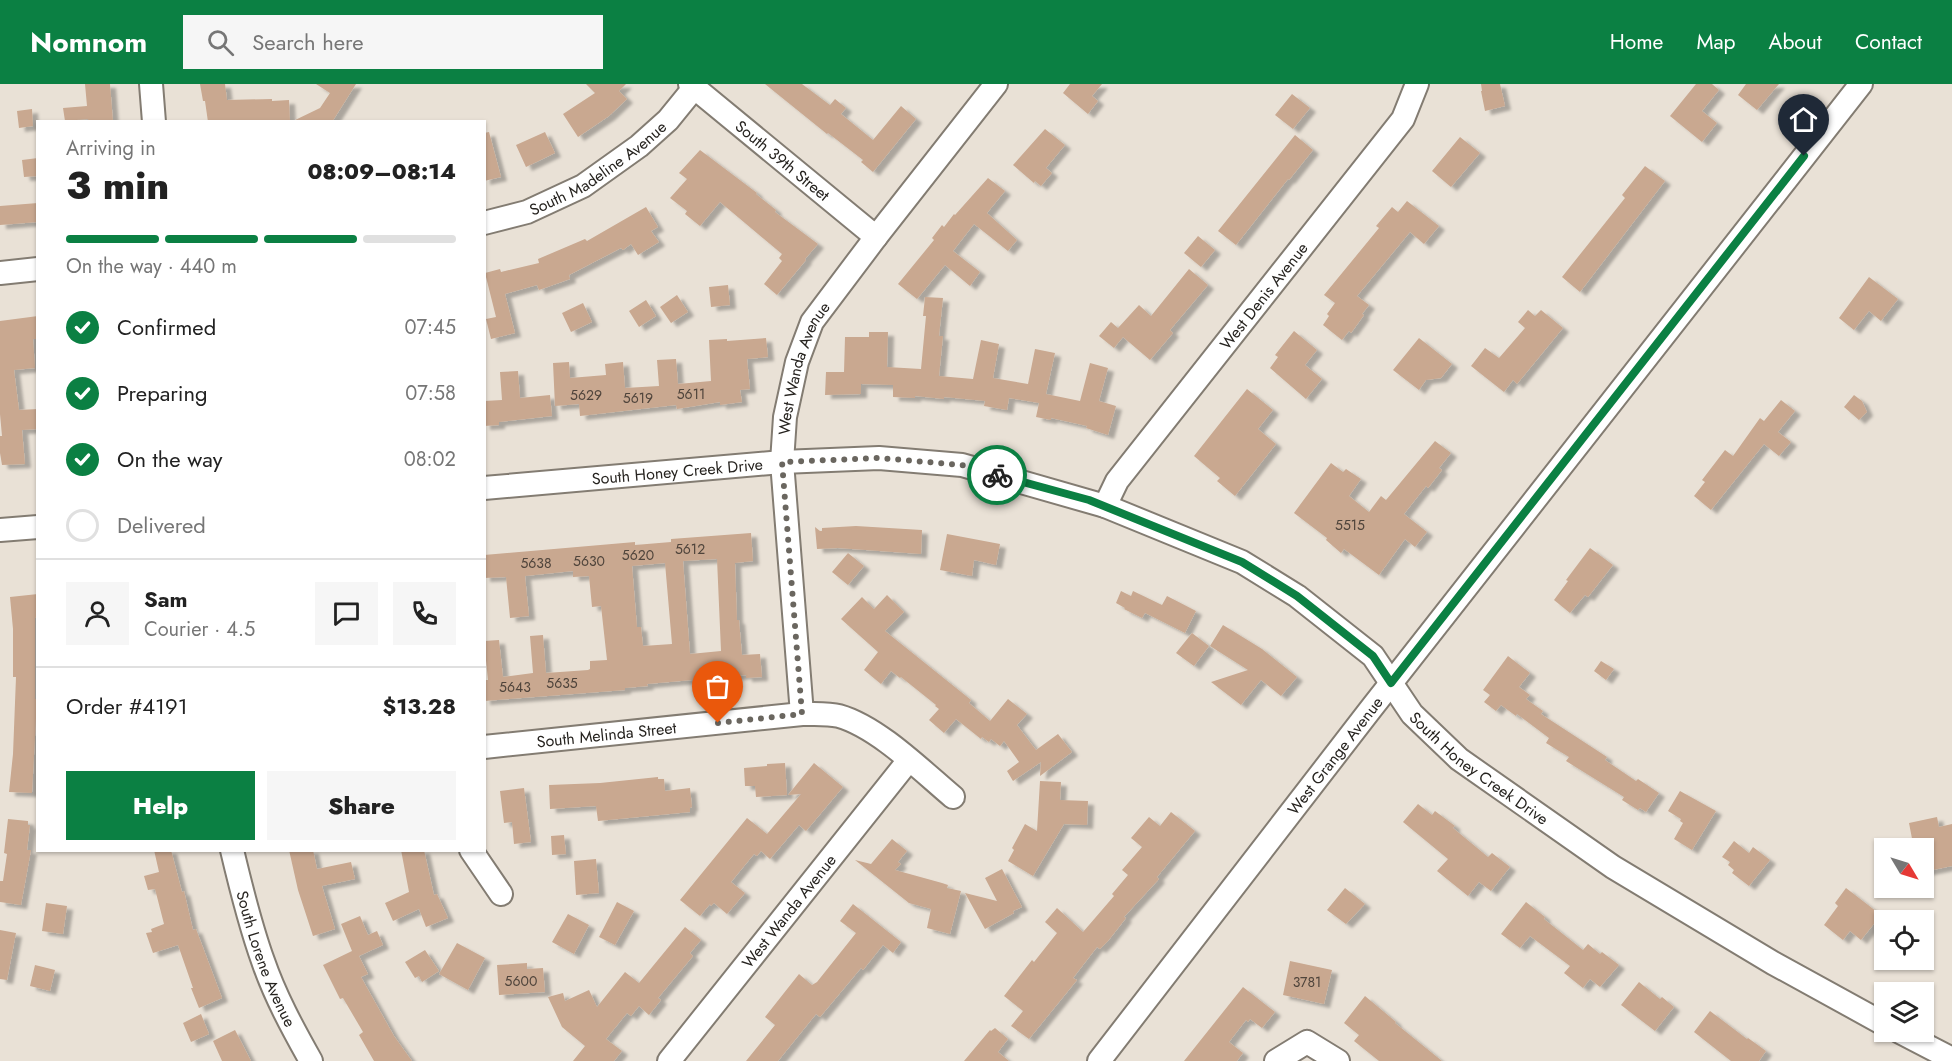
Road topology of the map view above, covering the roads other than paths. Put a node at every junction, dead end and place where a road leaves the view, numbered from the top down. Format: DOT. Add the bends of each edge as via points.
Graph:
graph roads {
  1 [pos="151,84"];
  2 [pos="996,84"];
  3 [pos="1417,84"];
  4 [pos="1861,84"];
  5 [pos="692,86"];
  6 [pos="154,120"];
  7 [pos="486,222"];
  8 [pos="876,237"];
  9 [pos="36,269"];
  10 [pos="0,273"];
  11 [pos="782,462"];
  12 [pos="486,489"];
  13 [pos="1105,506"];
  14 [pos="36,527"];
  15 [pos="0,530"];
  16 [pos="1391,683"];
  17 [pos="802,714"];
  18 [pos="486,747"];
  19 [pos="909,760"];
  20 [pos="953,797"];
  21 [pos="232,852"];
  22 [pos="472,852"];
  23 [pos="501,894"];
  24 [pos="1874,1019"];
  25 [pos="1919,1042"];
  26 [pos="1952,1059"];
  27 [pos="311,1061"];
  28 [pos="669,1061"];
  29 [pos="1099,1061"];
  30 [pos="1276,1061"];
  31 [pos="1338,1061"];
  1 -- 6 [label="street"];
  2 -- 8 [label="street, West Wanda Avenue"];
  3 -- 13 [label="street, West Denis Avenue" via="1403,119 1117,481"];
  4 -- 16 [label="street, West Grange Avenue"];
  5 -- 7 [label="street, South Madeline Avenue" via="668,120 583,186 527,212"];
  5 -- 8 [label="street, South 39th Street"];
  8 -- 11 [label="street, West Wanda Avenue" via="812,322 785,417"];
  9 -- 10 [label="street"];
  11 -- 12 [label="street, South Honey Creek Drive"];
  11 -- 13 [label="street, South Honey Creek Drive" via="879,458 962,465"];
  11 -- 17 [label="street, West Wanda Avenue"];
  13 -- 16 [label="street, South Honey Creek Drive" via="1242,562 1288,590 1373,656"];
  14 -- 15 [label="street"];
  16 -- 24 [label="street, South Honey Creek Drive" via="1412,714 1458,759 1613,867"];
  16 -- 29 [label="street, West Grange Avenue"];
  17 -- 18 [label="street, South Melinda Street"];
  17 -- 19 [label="street, South Melinda Street" via="838,715 860,725"];
  19 -- 20 [label="street, South Melinda Street"];
  19 -- 28 [label="street, West Wanda Avenue"];
  21 -- 27 [label="street, South Lorene Avenue" via="263,963"];
  22 -- 23 [label="street"];
  25 -- 26 [label="street"];
  30 -- 31 [label="street" via="1307,1042"];
}
